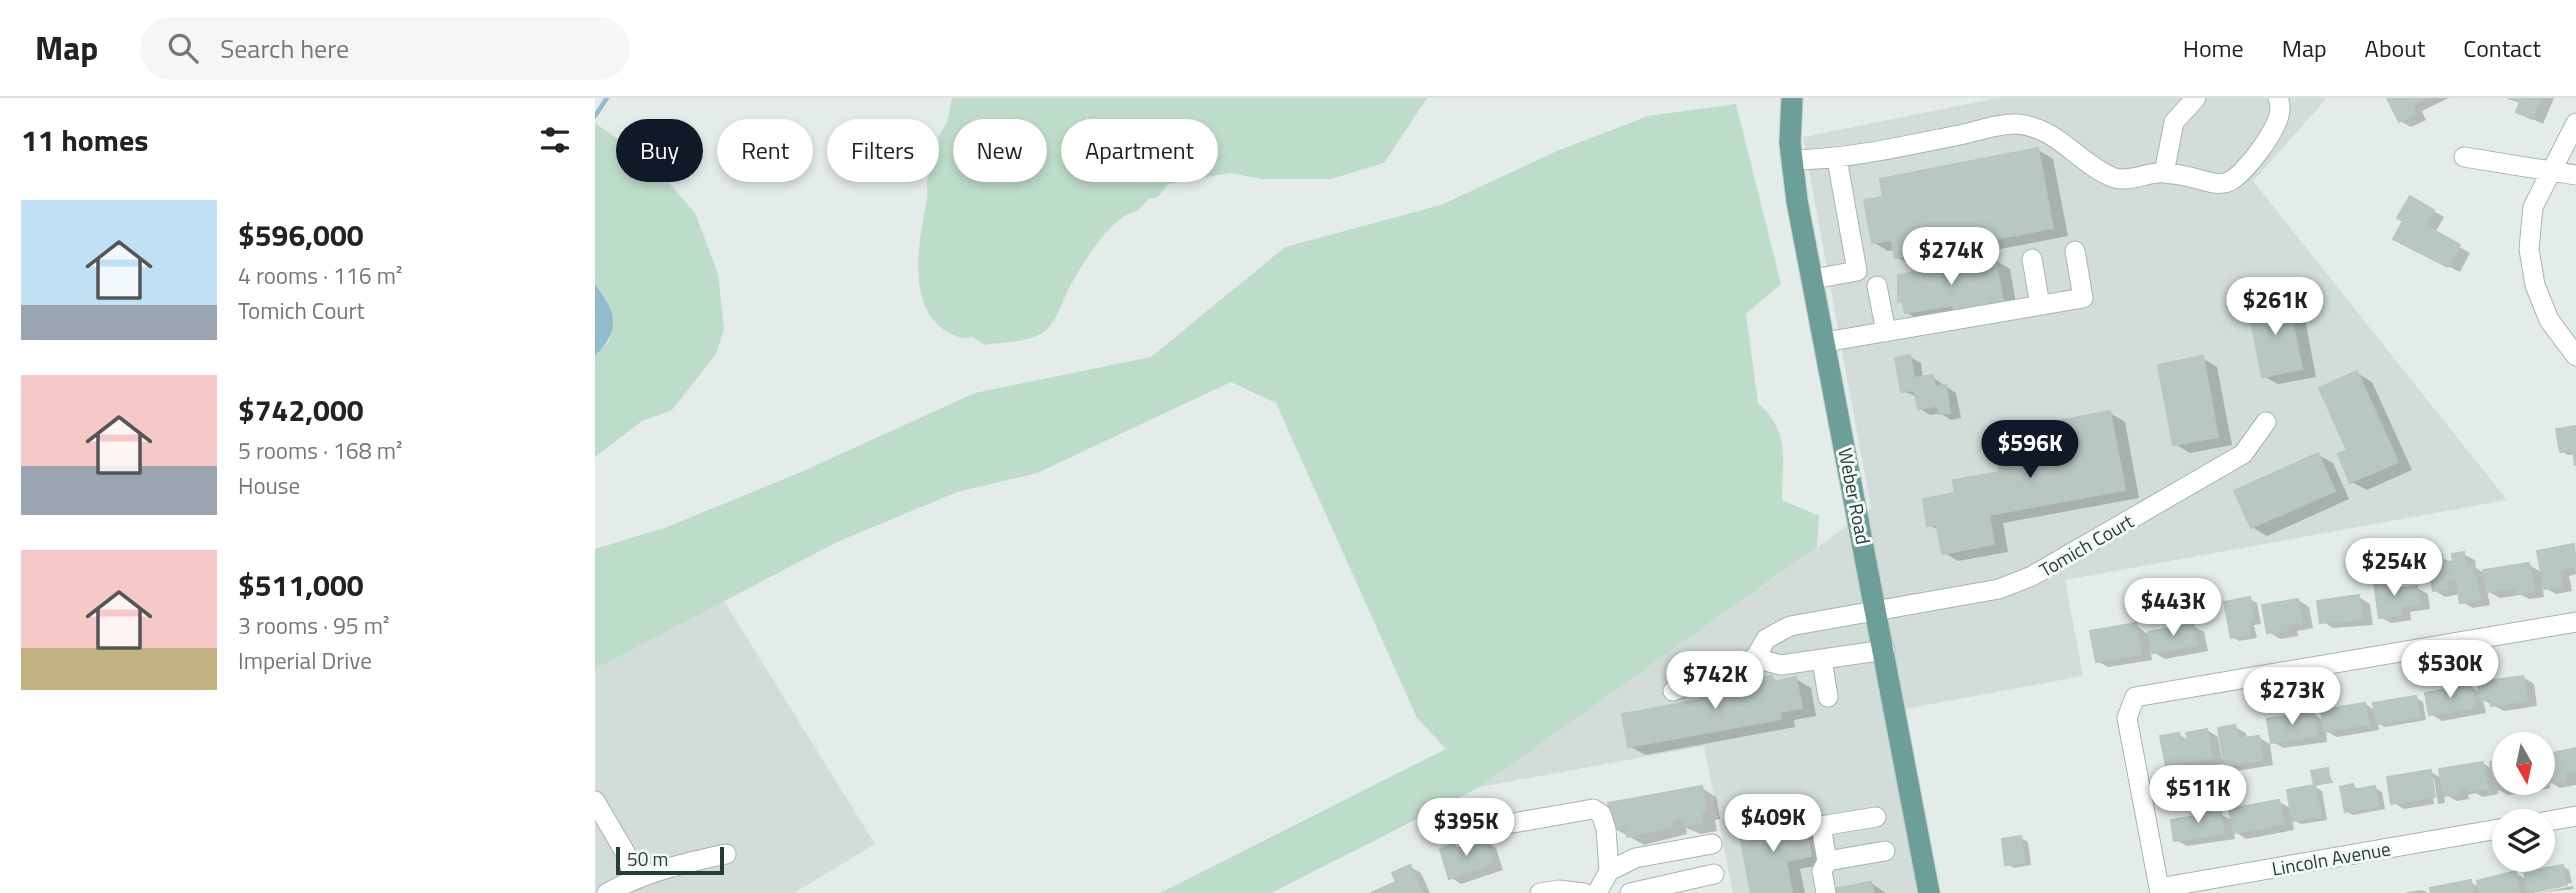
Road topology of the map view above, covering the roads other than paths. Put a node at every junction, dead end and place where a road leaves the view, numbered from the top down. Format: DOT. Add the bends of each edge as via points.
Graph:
graph roads {
  1 [pos="1792,98"];
  2 [pos="2196,98"];
  3 [pos="2278,98"];
  4 [pos="2576,123"];
  5 [pos="2464,157"];
  6 [pos="1837,159"];
  7 [pos="1792,160"];
  8 [pos="2550,170"];
  9 [pos="2164,173"];
  10 [pos="2576,175"];
  11 [pos="2075,251"];
  12 [pos="2032,259"];
  13 [pos="1813,279"];
  14 [pos="1877,286"];
  15 [pos="2040,305"];
  16 [pos="1886,332"];
  17 [pos="1825,342"];
  18 [pos="2576,356"];
  19 [pos="2266,422"];
  20 [pos="1878,611"];
  21 [pos="2576,622"];
  22 [pos="1885,650"];
  23 [pos="1755,658"];
  24 [pos="1822,660"];
  25 [pos="1673,691"];
  26 [pos="1828,697"];
  27 [pos="595,801"];
  28 [pos="2576,816"];
  29 [pos="1876,817"];
  30 [pos="2555,820"];
  31 [pos="1513,823"];
  32 [pos="2492,830"];
  33 [pos="1712,844"];
  34 [pos="1885,851"];
  35 [pos="726,854"];
  36 [pos="1827,861"];
  37 [pos="1608,871"];
  38 [pos="1714,874"];
  39 [pos="634,878"];
  40 [pos="2159,890"];
  41 [pos="607,893"];
  42 [pos="1540,893"];
  43 [pos="1584,893"];
  44 [pos="1597,893"];
  45 [pos="1630,893"];
  46 [pos="1826,893"];
  47 [pos="1929,893"];
  1 -- 7 [label="main road, Weber Road"];
  2 -- 9 [label="street" via="2173,122"];
  3 -- 9 [label="street" via="2280,117 2239,177 2211,184"];
  4 -- 8 [label="street"];
  5 -- 8 [label="street"];
  6 -- 7 [label="street"];
  6 -- 9 [label="street" via="2016,124 2050,133 2116,179"];
  6 -- 13 [label="street" via="1857,271"];
  7 -- 13 [label="main road, Weber Road"];
  8 -- 10 [label="street"];
  8 -- 18 [label="street" via="2532,207 2529,249 2535,285 2549,320"];
  11 -- 15 [label="street" via="2083,298"];
  12 -- 15 [label="street"];
  13 -- 17 [label="main road, Weber Road"];
  14 -- 16 [label="street"];
  15 -- 16 [label="street"];
  16 -- 17 [label="street"];
  17 -- 20 [label="main road, Weber Road"];
  19 -- 20 [label="street, Tomich Court" via="2243,454 2032,576 1999,589"];
  20 -- 22 [label="main road, Weber Road"];
  20 -- 23 [label="street, Tomich Court" via="1790,626 1766,639"];
  21 -- 40 [label="street" via="2135,697 2127,718"];
  22 -- 24 [label="street"];
  22 -- 47 [label="main road, Weber Road"];
  23 -- 24 [label="street" via="1781,665"];
  23 -- 25 [label="street"];
  24 -- 26 [label="street"];
  27 -- 39 [label="street" via="626,854"];
  28 -- 30 [label="street"];
  29 -- 36 [label="street" via="1821,826"];
  31 -- 37 [label="street" via="1593,809 1601,814 1606,829"];
  32 -- 40 [label="street, Lincoln Avenue"];
  33 -- 37 [label="street" via="1635,858"];
  34 -- 36 [label="street"];
  35 -- 39 [label="street"];
  36 -- 46 [label="street" via="1822,871"];
  37 -- 44 [label="street"];
  38 -- 45 [label="street"];
  39 -- 41 [label="street"];
  42 -- 43 [label="street"];
}
